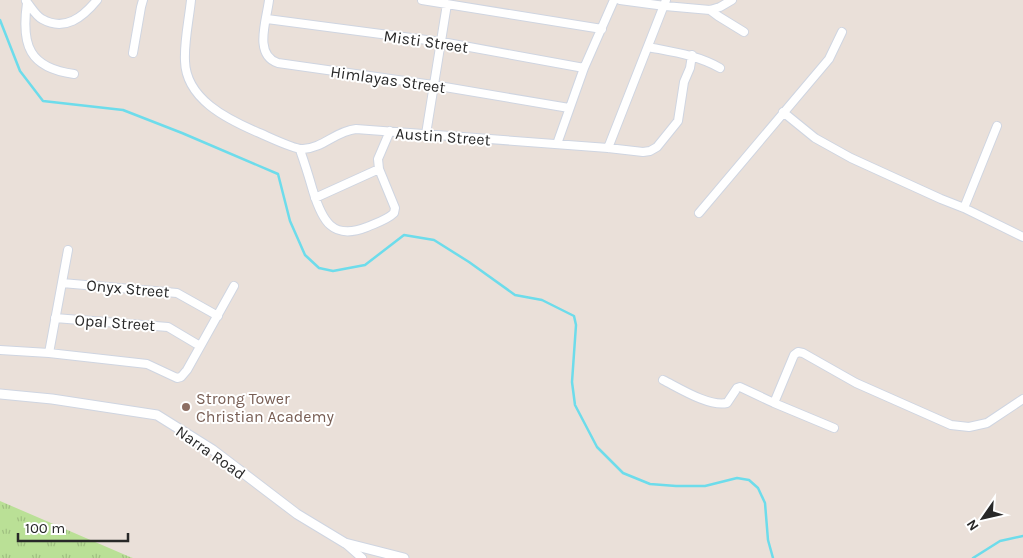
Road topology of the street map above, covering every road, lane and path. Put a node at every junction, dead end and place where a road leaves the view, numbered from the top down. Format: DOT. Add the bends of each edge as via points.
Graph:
graph roads {
  1 [pos="97,0"];
  2 [pos="144,0"];
  3 [pos="191,0"];
  4 [pos="270,0"];
  5 [pos="422,0"];
  6 [pos="614,0"];
  7 [pos="620,0"];
  8 [pos="732,0"];
  9 [pos="26,1"];
  10 [pos="666,3"];
  11 [pos="448,4"];
  12 [pos="710,10"];
  13 [pos="267,19"];
  14 [pos="602,29"];
  15 [pos="744,32"];
  16 [pos="842,32"];
  17 [pos="442,42"];
  18 [pos="648,47"];
  19 [pos="133,54"];
  20 [pos="692,55"];
  21 [pos="584,68"];
  22 [pos="720,68"];
  23 [pos="74,74"];
  24 [pos="433,85"];
  25 [pos="568,108"];
  26 [pos="783,112"];
  27 [pos="997,126"];
  28 [pos="390,132"];
  29 [pos="426,134"];
  30 [pos="557,144"];
  31 [pos="608,148"];
  32 [pos="300,150"];
  33 [pos="379,170"];
  34 [pos="315,198"];
  35 [pos="964,208"];
  36 [pos="699,213"];
  37 [pos="1023,237"];
  38 [pos="68,250"];
  39 [pos="62,282"];
  40 [pos="234,286"];
  41 [pos="218,316"];
  42 [pos="55,318"];
  43 [pos="200,346"];
  44 [pos="0,350"];
  45 [pos="49,352"];
  46 [pos="663,380"];
  47 [pos="0,394"];
  48 [pos="1023,399"];
  49 [pos="774,403"];
  50 [pos="834,428"];
  51 [pos="345,543"];
  52 [pos="362,558"];
  53 [pos="404,558"];
  1 -- 9 [label="street" via="87,13 63,24 42,19"];
  2 -- 19 [label="street"];
  3 -- 32 [label="street" via="185,62 188,78 198,93 231,120"];
  4 -- 13 [label="street, Himlayas Street"];
  5 -- 11 [label="street"];
  6 -- 14 [label="street"];
  7 -- 10 [label="street"];
  8 -- 12 [label="street"];
  9 -- 23 [label="street" via="28,47 47,68"];
  10 -- 12 [label="street"];
  10 -- 18 [label="street"];
  11 -- 14 [label="street"];
  11 -- 17 [label="street"];
  12 -- 15 [label="street"];
  13 -- 17 [label="street, Misti Street"];
  13 -- 24 [label="street, Himlayas Street" via="264,50 267,57 278,64"];
  14 -- 21 [label="street"];
  16 -- 26 [label="street" via="829,59"];
  17 -- 21 [label="street, Misti Street"];
  17 -- 24 [label="street"];
  18 -- 20 [label="street"];
  18 -- 31 [label="street"];
  20 -- 22 [label="street"];
  20 -- 31 [label="street, Austin Street" via="678,121 657,147 643,152"];
  21 -- 25 [label="street"];
  24 -- 25 [label="street, Himlayas Street"];
  24 -- 29 [label="street"];
  25 -- 30 [label="street"];
  26 -- 35 [label="street" via="815,138 852,158"];
  26 -- 36 [label="street"];
  27 -- 35 [label="street"];
  28 -- 29 [label="street, Austin Street"];
  28 -- 32 [label="street, Austin Street" via="348,130 314,148"];
  28 -- 33 [label="street" via="379,155"];
  29 -- 30 [label="street, Austin Street"];
  30 -- 31 [label="street, Austin Street"];
  32 -- 34 [label="street"];
  33 -- 34 [label="street"];
  33 -- 34 [label="street" via="395,208 387,218 357,231 334,229 322,217"];
  35 -- 37 [label="street"];
  38 -- 39 [label="street"];
  39 -- 41 [label="street, Onyx Street" via="178,292"];
  39 -- 42 [label="street"];
  40 -- 41 [label="street"];
  41 -- 43 [label="street"];
  42 -- 43 [label="street, Opal Street" via="168,327"];
  42 -- 45 [label="street"];
  43 -- 45 [label="street" via="185,374 176,378 147,364"];
  44 -- 45 [label="street"];
  46 -- 49 [label="street" via="720,405 727,403 740,387"];
  47 -- 51 [label="street, Narra Road" via="157,415 213,450 296,514"];
  48 -- 49 [label="street" via="987,422 970,427 951,426 856,383 798,352"];
  49 -- 50 [label="street"];
  51 -- 52 [label="street"];
  51 -- 53 [label="street, Narra Road"];
}
